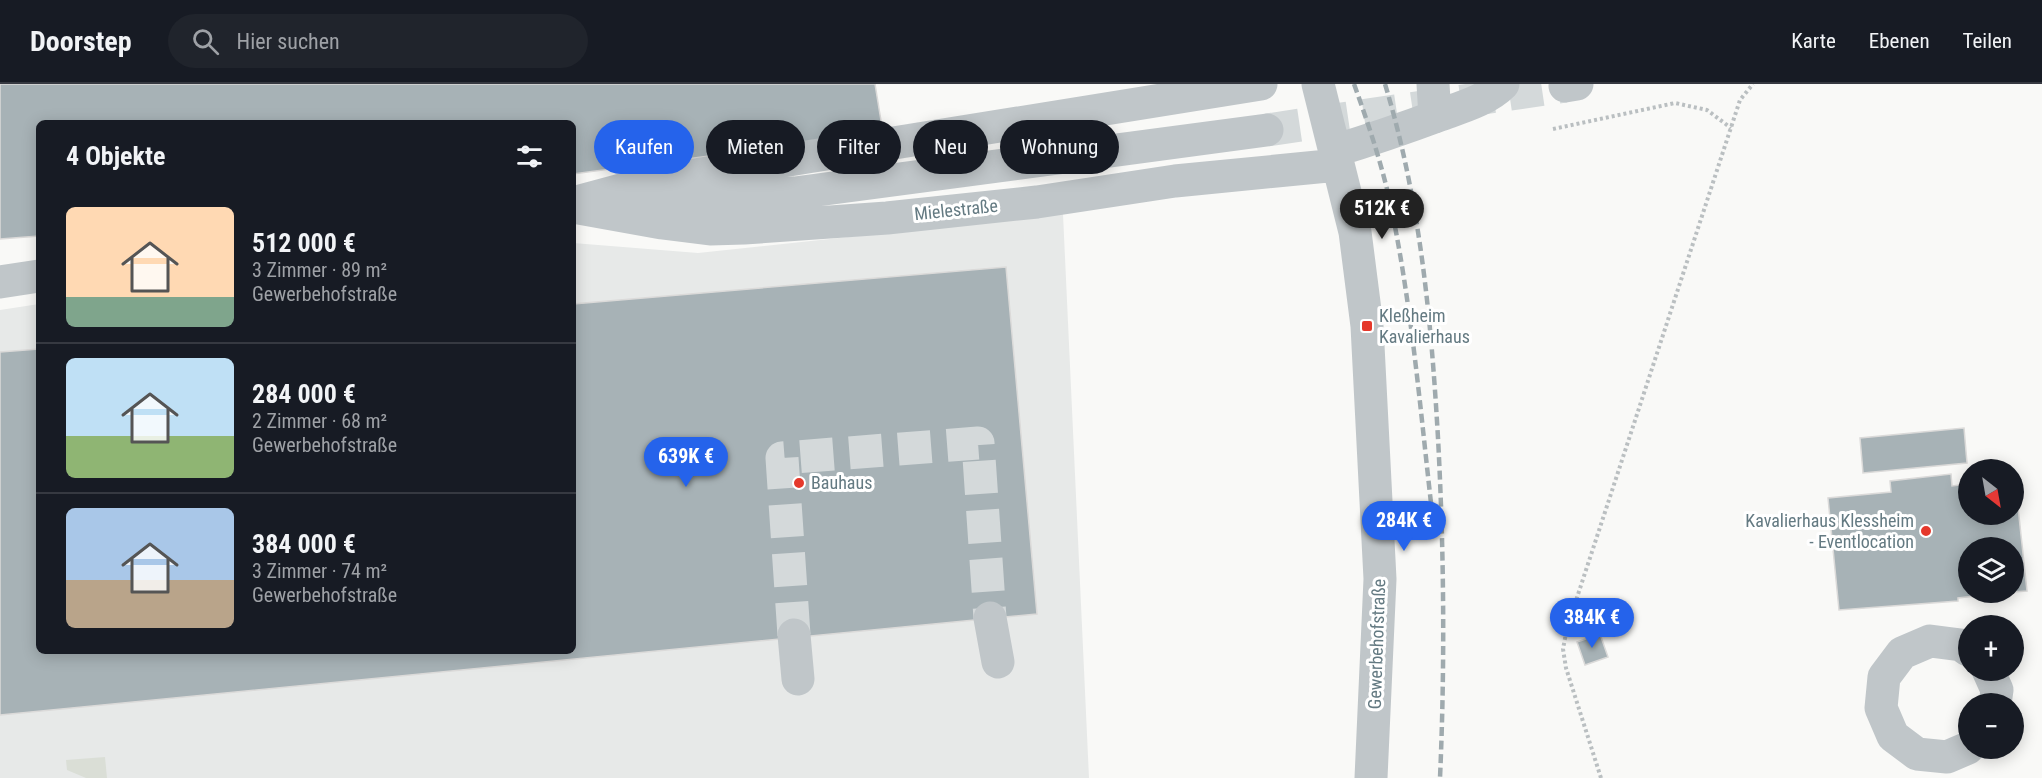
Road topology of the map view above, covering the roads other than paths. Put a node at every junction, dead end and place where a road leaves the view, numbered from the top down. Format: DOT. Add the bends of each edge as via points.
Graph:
graph roads {
  1 [pos="1261,84"];
  2 [pos="1318,84"];
  3 [pos="1433,84"];
  4 [pos="1503,84"];
  5 [pos="1436,117"];
  6 [pos="1267,130"];
  7 [pos="1336,158"];
  8 [pos="576,204"];
  9 [pos="576,205"];
  10 [pos="576,206"];
  11 [pos="36,276"];
  12 [pos="0,282"];
  13 [pos="990,618"];
  14 [pos="794,635"];
  15 [pos="1958,645"];
  16 [pos="998,662"];
  17 [pos="798,679"];
  18 [pos="1954,761"];
  19 [pos="1371,778"];
  1 -- 8 [label="street" via="651,182"];
  2 -- 7 [label="street, Gewerbehofstraße"];
  3 -- 5 [label="street"];
  4 -- 5 [label="street, Mielestraße" via="1482,98"];
  5 -- 7 [label="street, Mielestraße"];
  6 -- 9 [label="street, Mielestraße" via="795,193"];
  7 -- 10 [label="street, Mielestraße" via="1037,202 744,228 710,229 662,223"];
  7 -- 19 [label="street, Gewerbehofstraße" via="1356,244 1375,456 1380,579"];
  11 -- 12 [label="street"];
  13 -- 16 [label="street"];
  14 -- 17 [label="street"];
  15 -- 18 [label="street" via="1930,641 1902,653 1884,677 1881,708 1893,736 1917,754"];
}
